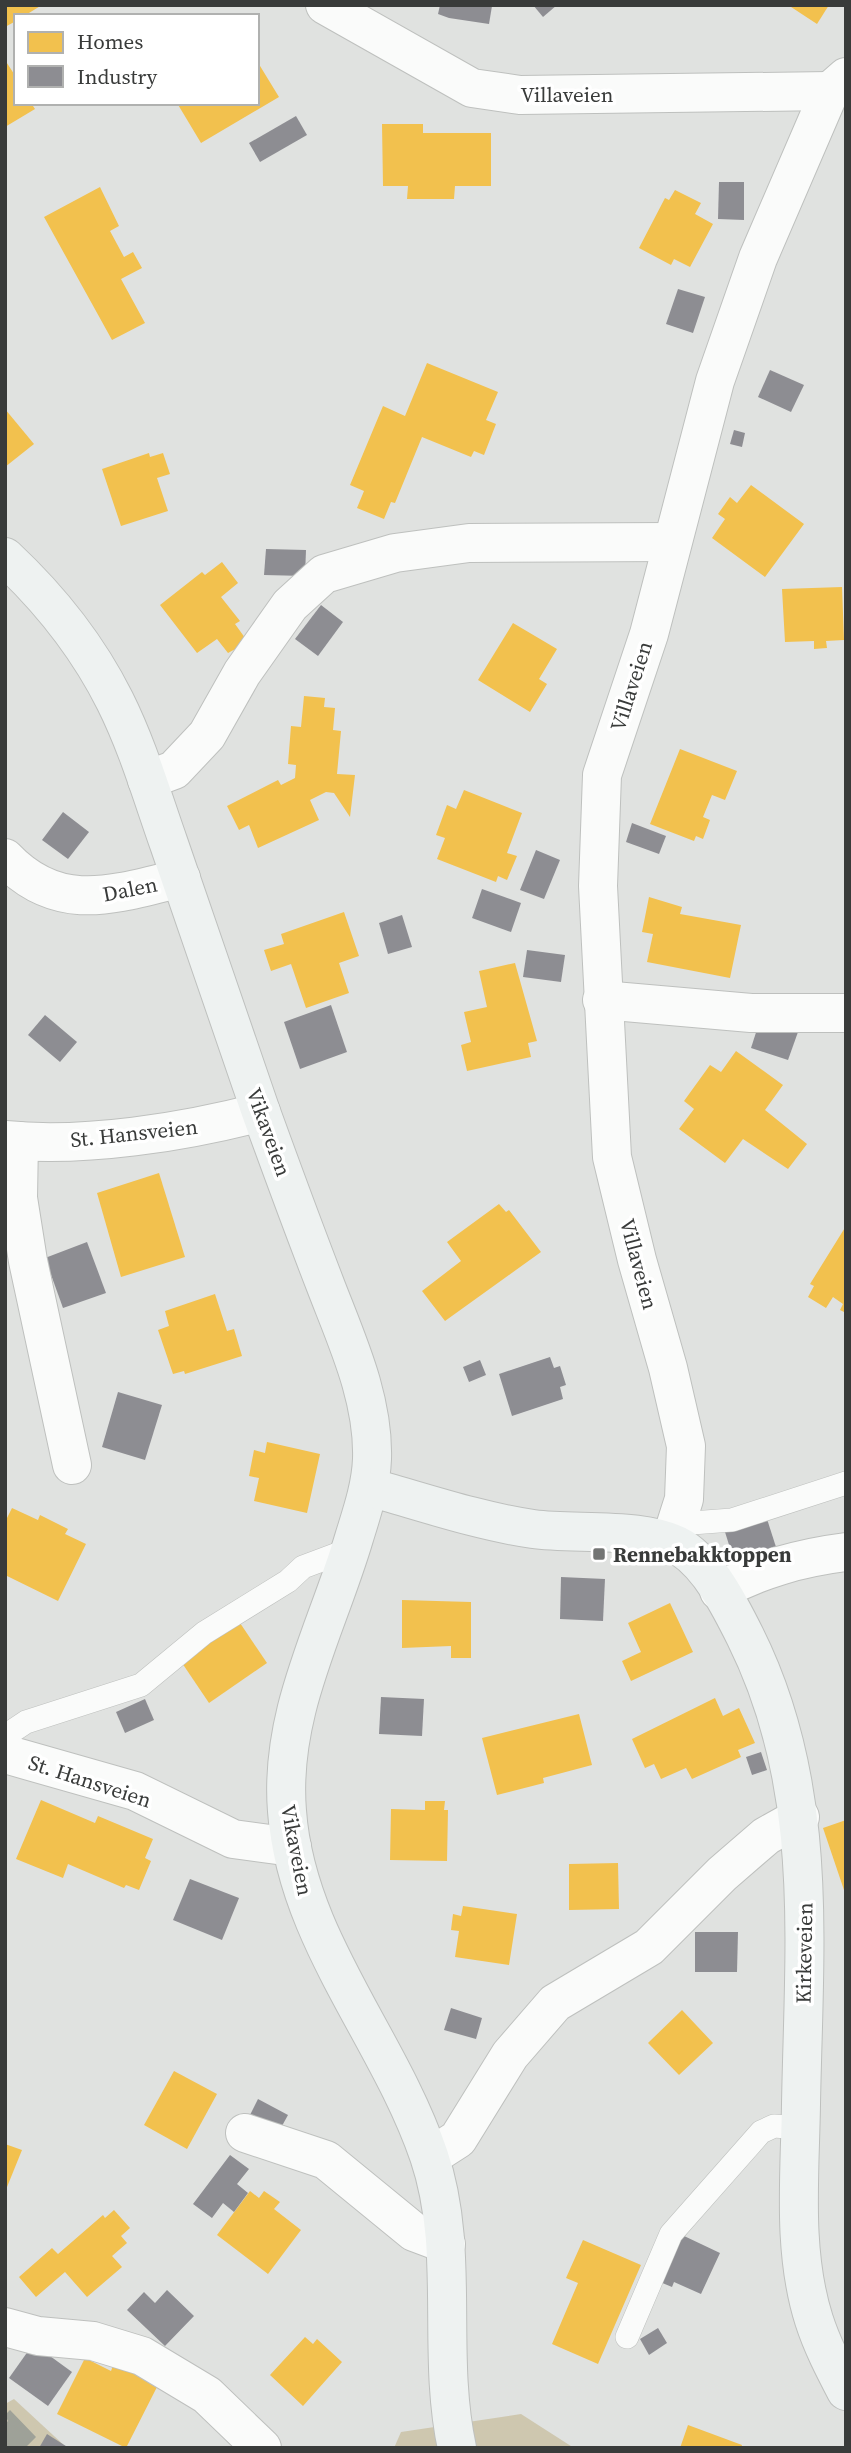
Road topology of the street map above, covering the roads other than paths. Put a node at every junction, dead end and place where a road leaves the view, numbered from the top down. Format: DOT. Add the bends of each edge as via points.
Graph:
graph roads {
  1 [pos="325,5"];
  2 [pos="838,84"];
  3 [pos="672,541"];
  4 [pos="5,557"];
  5 [pos="147,780"];
  6 [pos="5,858"];
  7 [pos="181,878"];
  8 [pos="602,1000"];
  9 [pos="846,1013"];
  10 [pos="261,1112"];
  11 [pos="12,1141"];
  12 [pos="72,1465"];
  13 [pos="846,1483"];
  14 [pos="369,1487"];
  15 [pos="674,1534"];
  16 [pos="351,1549"];
  17 [pos="846,1552"];
  18 [pos="719,1591"];
  19 [pos="5,1736"];
  20 [pos="5,1754"];
  21 [pos="800,1817"];
  22 [pos="292,1847"];
  23 [pos="801,2128"];
  24 [pos="245,2133"];
  25 [pos="430,2157"];
  26 [pos="446,2244"];
  27 [pos="5,2327"];
  28 [pos="627,2337"];
  29 [pos="846,2391"];
  30 [pos="262,2448"];
  31 [pos="457,2448"];
  1 -- 2 [label="street, Villaveien" via="472,88 520,95"];
  2 -- 3 [label="street, Villaveien" via="758,258 719,369"];
  3 -- 5 [label="street" via="469,544 395,553 324,574 290,605 242,673 207,735 174,770"];
  3 -- 8 [label="street, Villaveien" via="649,634 602,775 598,886"];
  4 -- 5 [label="main road, Vikaveien" via="72,627 94,661 131,735"];
  5 -- 7 [label="main road, Vikaveien"];
  6 -- 7 [label="street, Dalen" via="54,893 104,896"];
  7 -- 10 [label="main road, Vikaveien"];
  8 -- 9 [label="street" via="751,1013"];
  8 -- 15 [label="street, Villaveien" via="612,1157 686,1446 684,1499"];
  10 -- 11 [label="street, St. Hansveien" via="214,1124 84,1141"];
  10 -- 14 [label="main road, Vikaveien" via="363,1391 372,1454"];
  11 -- 12 [label="street" via="28,1261"];
  13 -- 15 [label="lane"];
  14 -- 15 [label="main road" via="533,1529 648,1537"];
  14 -- 16 [label="main road, Vikaveien"];
  15 -- 18 [label="main road, Kirkeveien"];
  16 -- 19 [label="lane" via="303,1567 204,1633 141,1685 26,1722"];
  16 -- 22 [label="main road, Vikaveien" via="304,1675 290,1735 286,1791"];
  17 -- 18 [label="street" via="757,1571"];
  18 -- 21 [label="main road, Kirkeveien" via="764,1678"];
  20 -- 22 [label="street, St. Hansveien" via="135,1791 233,1839"];
  21 -- 23 [label="main road, Kirkeveien" via="806,1880"];
  21 -- 25 [label="street" via="766,1836 649,1947 555,2003 510,2055 458,2139"];
  22 -- 25 [label="main road, Vikaveien" via="306,1902 404,2093"];
  23 -- 28 [label="lane" via="774,2126 761,2132 671,2234"];
  23 -- 29 [label="main road, Kirkeveien" via="800,2239 805,2282 822,2342"];
  24 -- 26 [label="street" via="326,2160 414,2232"];
  25 -- 26 [label="main road, Vikaveien"];
  26 -- 31 [label="main road, Vikaveien" via="446,2342"];
  27 -- 30 [label="street" via="38,2336 93,2341 142,2356 207,2395"];
}
